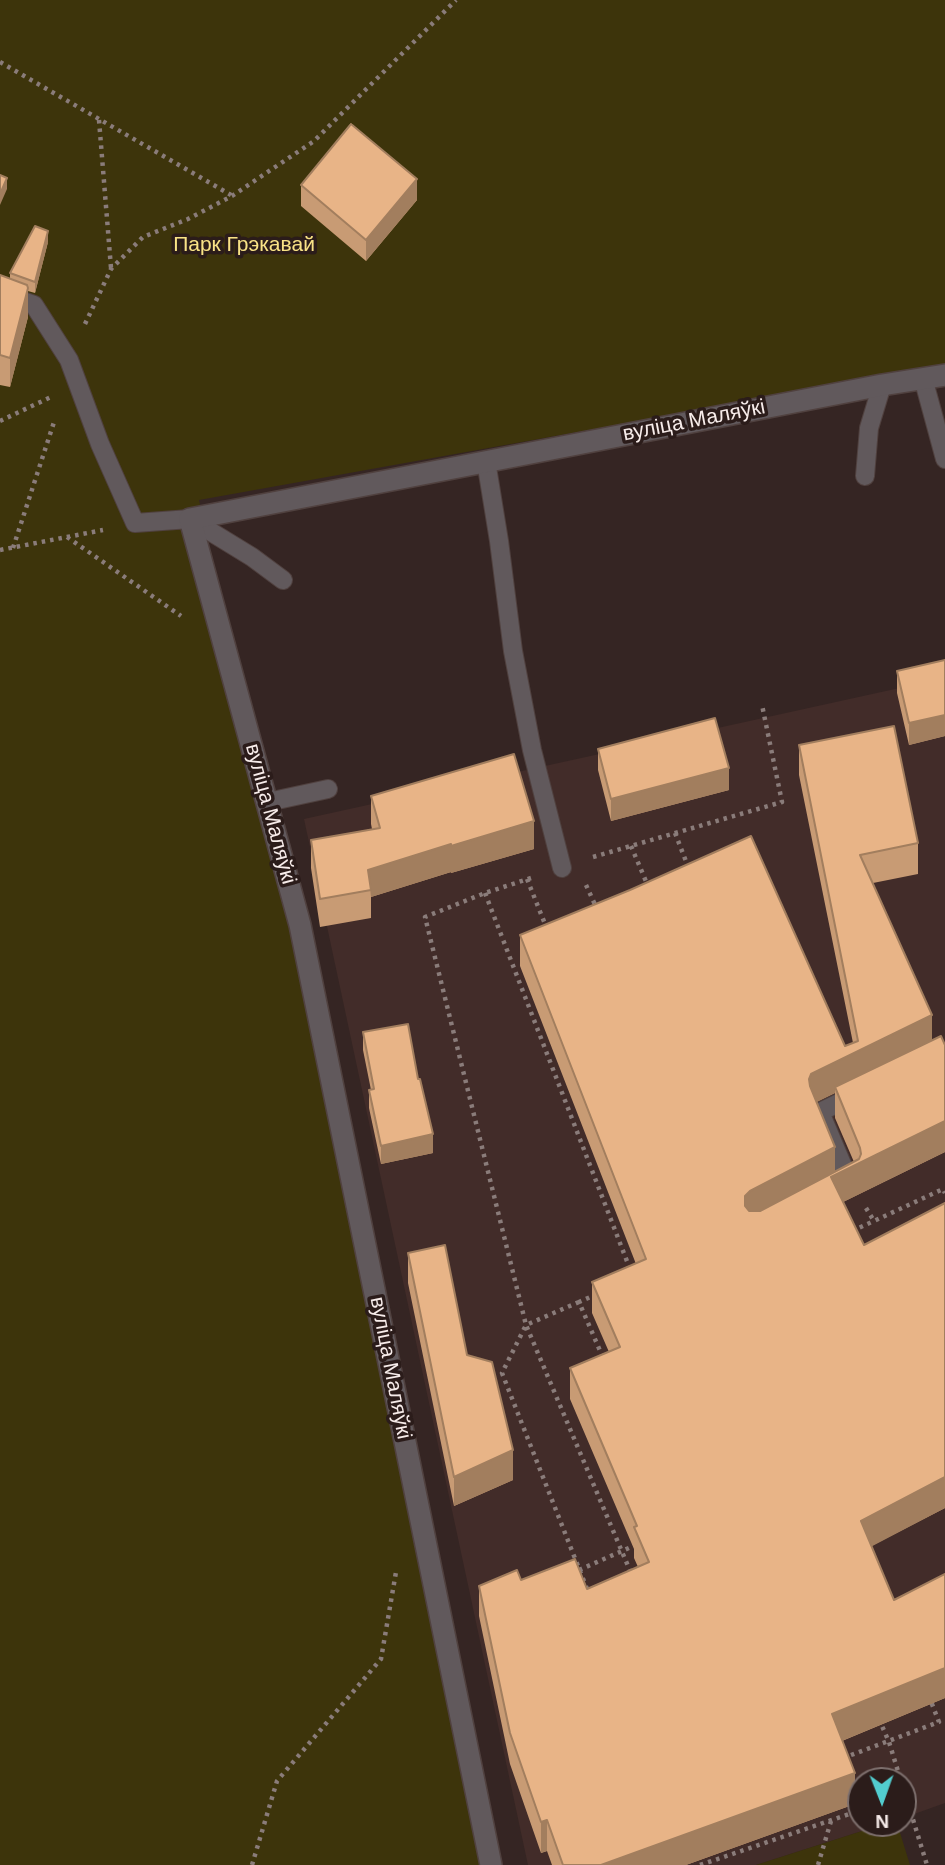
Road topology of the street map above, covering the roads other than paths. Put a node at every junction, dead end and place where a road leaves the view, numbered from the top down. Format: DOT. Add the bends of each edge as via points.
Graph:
graph roads {
  1 [pos="0,293"];
  2 [pos="945,375"];
  3 [pos="923,378"];
  4 [pos="882,385"];
  5 [pos="945,459"];
  6 [pos="486,461"];
  7 [pos="865,476"];
  8 [pos="190,519"];
  9 [pos="283,580"];
  10 [pos="328,789"];
  11 [pos="268,802"];
  12 [pos="562,868"];
  13 [pos="869,1089"];
  14 [pos="827,1195"];
  15 [pos="491,1865"];
  1 -- 8 [label="lane" via="34,305 69,360 135,523"];
  2 -- 3 [label="street, вуліца Маляўкі"];
  3 -- 4 [label="street, вуліца Маляўкі"];
  3 -- 5 [label="lane"];
  4 -- 6 [label="street, вуліца Маляўкі"];
  4 -- 7 [label="lane" via="869,428"];
  6 -- 8 [label="street, вуліца Маляўкі"];
  6 -- 12 [label="lane" via="513,651"];
  8 -- 9 [label="lane"];
  8 -- 11 [label="street, вуліца Маляўкі"];
  10 -- 11 [label="lane"];
  11 -- 15 [label="street, вуліца Маляўкі" via="300,925"];
  13 -- 14 [label="lane" via="820,1112 850,1183"];
}
